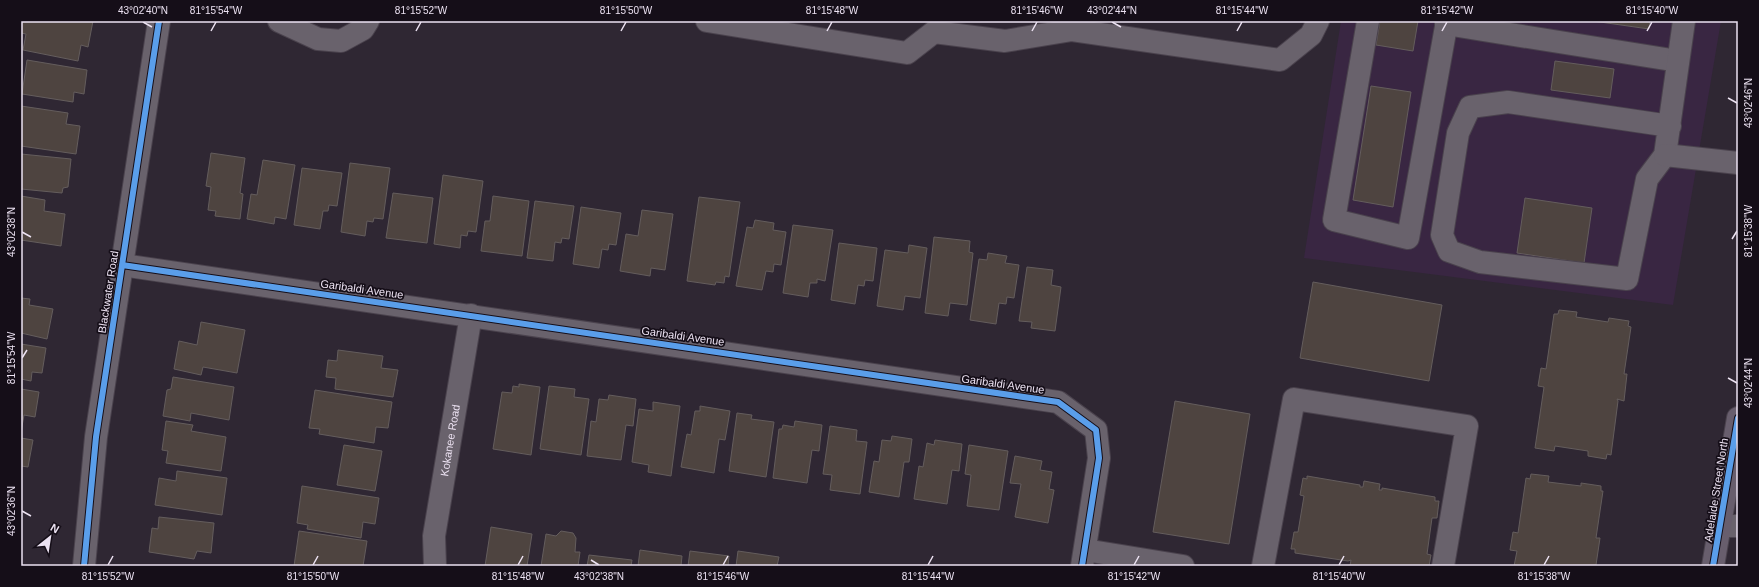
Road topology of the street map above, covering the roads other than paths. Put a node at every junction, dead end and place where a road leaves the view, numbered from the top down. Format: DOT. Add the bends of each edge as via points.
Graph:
graph roads {
  1 [pos="159,21"];
  2 [pos="279,21"];
  3 [pos="368,21"];
  4 [pos="707,21"];
  5 [pos="1318,21"];
  6 [pos="1368,21"];
  7 [pos="1684,21"];
  8 [pos="1447,23"];
  9 [pos="1678,61"];
  10 [pos="1670,126"];
  11 [pos="1665,155"];
  12 [pos="1738,163"];
  13 [pos="122,265"];
  14 [pos="471,315"];
  15 [pos="1738,418"];
  16 [pos="1733,484"];
  17 [pos="1729,526"];
  18 [pos="1084,558"];
  19 [pos="84,566"];
  20 [pos="435,566"];
  21 [pos="1183,566"];
  22 [pos="1263,566"];
  23 [pos="1444,566"];
  24 [pos="1714,566"];
  1 -- 13 [label="street, Blackwater Road"];
  2 -- 3 [label="street" via="318,39 341,41 363,29"];
  4 -- 5 [label="street" via="907,52 934,32 1004,41 1072,30 1280,60 1311,35"];
  6 -- 8 [label="street" via="1334,220 1408,238"];
  7 -- 9 [label="street"];
  8 -- 9 [label="street"];
  9 -- 10 [label="street"];
  10 -- 11 [label="street"];
  10 -- 11 [label="street" via="1508,102 1470,107 1458,133 1442,235 1449,251 1480,262 1627,279 1647,179"];
  11 -- 12 [label="street"];
  13 -- 14 [label="street, Garibaldi Avenue"];
  13 -- 19 [label="street, Blackwater Road" via="96,437"];
  14 -- 18 [label="street, Garibaldi Avenue" via="1058,402 1096,430 1098,458"];
  14 -- 20 [label="street, Kokanee Road" via="434,536"];
  15 -- 16 [label="main road, Adelaide Street North"];
  16 -- 17 [label="main road, Adelaide Street North"];
  17 -- 24 [label="main road, Adelaide Street North"];
  18 -- 21 [label="street"];
  22 -- 23 [label="street" via="1294,399 1467,426"];
}
